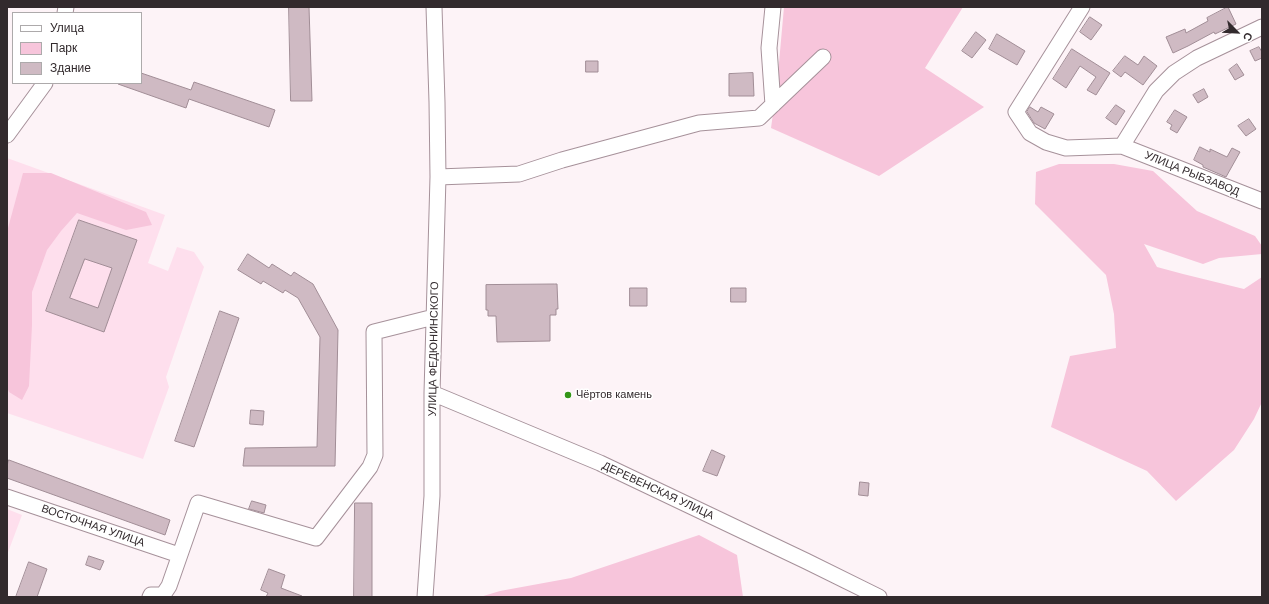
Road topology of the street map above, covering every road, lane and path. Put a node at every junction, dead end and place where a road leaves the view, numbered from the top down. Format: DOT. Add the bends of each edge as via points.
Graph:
graph roads {
  1 [pos="434,7"];
  2 [pos="773,7"];
  3 [pos="1082,7"];
  4 [pos="1262,27"];
  5 [pos="823,57"];
  6 [pos="44,84"];
  7 [pos="773,105"];
  8 [pos="7,135"];
  9 [pos="1122,146"];
  10 [pos="438,177"];
  11 [pos="1262,201"];
  12 [pos="434,317"];
  13 [pos="432,393"];
  14 [pos="7,497"];
  15 [pos="179,555"];
  16 [pos="150,597"];
  17 [pos="425,597"];
  18 [pos="879,597"];
  1 -- 10 [label="street, УЛИЦА ФЕДЮНИНСКОГО"];
  2 -- 7 [label="street" via="769,48"];
  3 -- 9 [label="street, УЛИЦА РЫБЗАВОД" via="1016,112 1030,133 1046,142 1066,148"];
  4 -- 9 [label="street" via="1197,58 1174,73 1156,91"];
  5 -- 7 [label="street"];
  6 -- 8 [label="street"];
  7 -- 10 [label="street" via="759,118 699,123 519,174"];
  9 -- 11 [label="street, УЛИЦА РЫБЗАВОД"];
  10 -- 12 [label="street, УЛИЦА ФЕДЮНИНСКОГО"];
  12 -- 13 [label="street, УЛИЦА ФЕДЮНИНСКОГО"];
  12 -- 15 [label="street" via="374,332 375,455 370,467 316,538 198,503"];
  13 -- 17 [label="street, УЛИЦА ФЕДЮНИНСКОГО" via="432,496"];
  13 -- 18 [label="street, ДЕРЕВЕНСКАЯ УЛИЦА" via="600,463"];
  14 -- 15 [label="street, ВОСТОЧНАЯ УЛИЦА"];
  15 -- 16 [label="street" via="163,596"];
}
